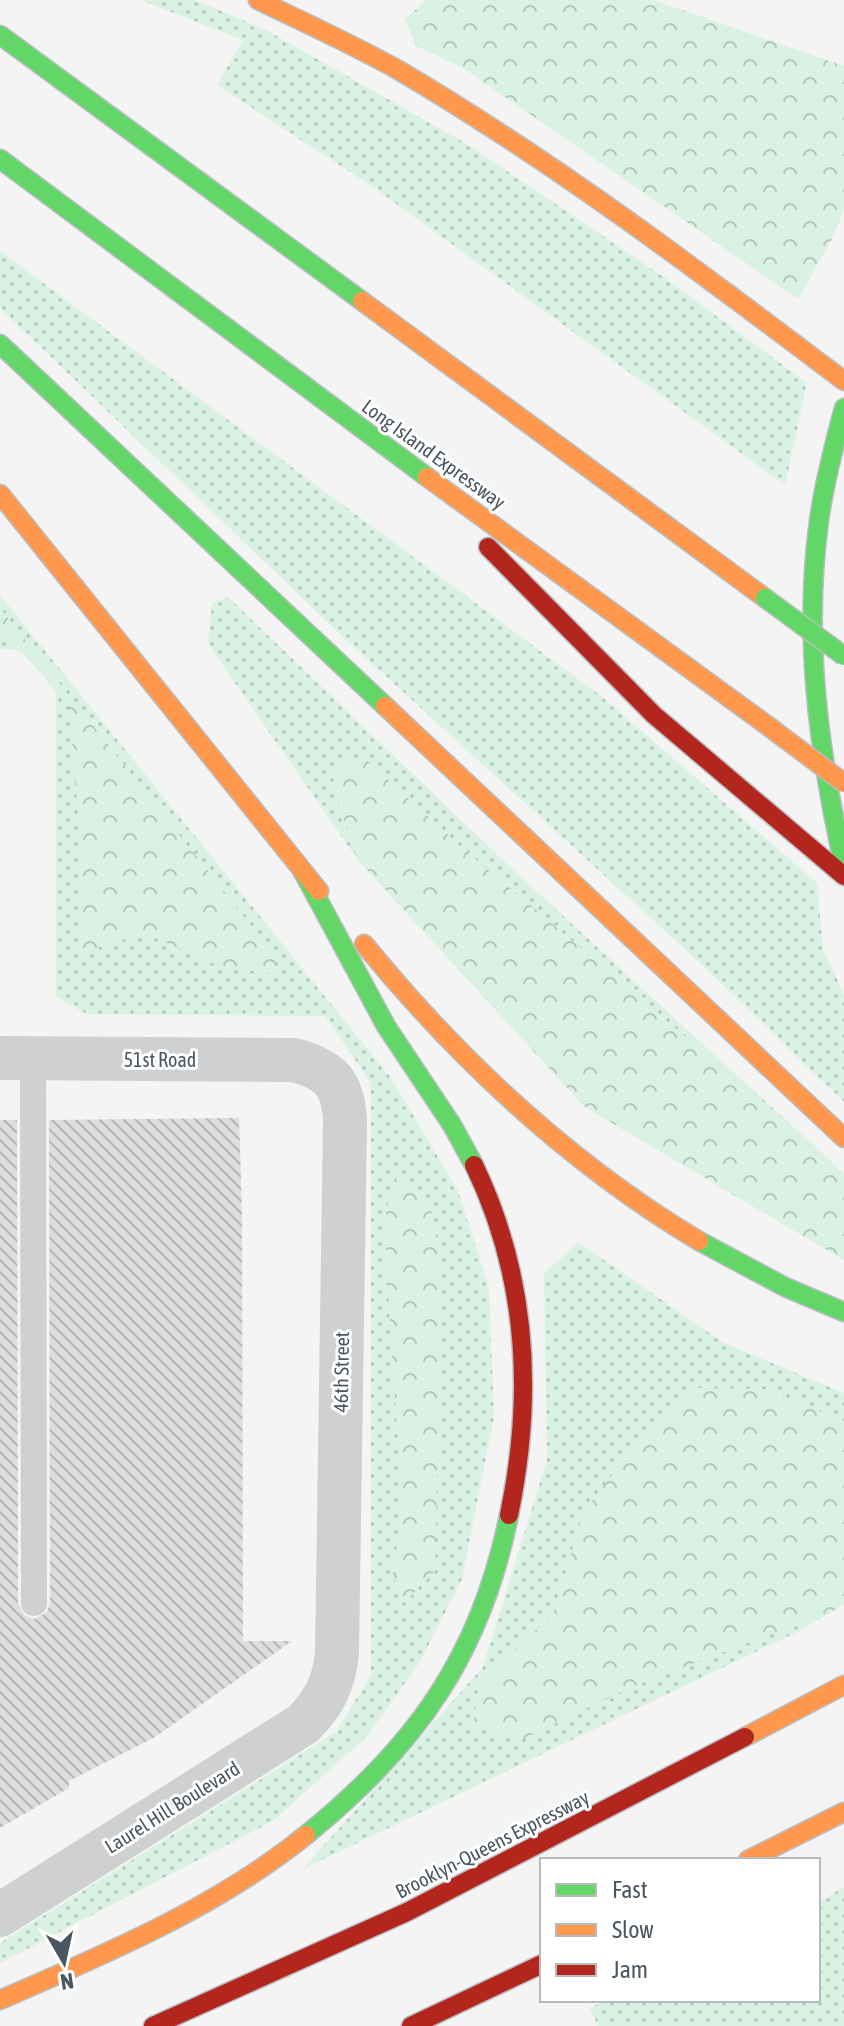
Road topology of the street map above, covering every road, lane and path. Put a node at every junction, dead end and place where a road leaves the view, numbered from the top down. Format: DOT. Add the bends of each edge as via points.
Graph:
graph roads {
  1 [pos="258,0"];
  2 [pos="0,35"];
  3 [pos="0,159"];
  4 [pos="0,344"];
  5 [pos="844,381"];
  6 [pos="844,408"];
  7 [pos="390,449"];
  8 [pos="0,494"];
  9 [pos="844,656"];
  10 [pos="844,783"];
  11 [pos="844,866"];
  12 [pos="302,870"];
  13 [pos="844,876"];
  14 [pos="16,1058"];
  15 [pos="319,1068"];
  16 [pos="844,1138"];
  17 [pos="844,1312"];
  18 [pos="34,1603"];
  19 [pos="844,1685"];
  20 [pos="332,1686"];
  21 [pos="844,1812"];
  22 [pos="752,1858"];
  23 [pos="0,1915"];
  24 [pos="540,1965"];
  25 [pos="0,2000"];
  26 [pos="153,2026"];
  27 [pos="411,2026"];
  1 -- 5 [label="highway" via="396,69 482,121 661,242"];
  2 -- 9 [label="highway, bridge"];
  3 -- 7 [label="highway, Long Island Expressway"];
  4 -- 16 [label="highway"];
  6 -- 11 [label="highway" via="818,526 813,649 828,789"];
  7 -- 10 [label="highway, Long Island Expressway, bridge"];
  7 -- 13 [label="highway" via="654,715"];
  8 -- 12 [label="highway"];
  12 -- 17 [label="highway" via="425,1017 562,1144 653,1213 731,1260"];
  12 -- 25 [label="highway" via="399,1048 453,1126 502,1235 519,1308 524,1394 517,1478 495,1575 458,1662 434,1703 369,1780 332,1813 290,1847 179,1915"];
  14 -- 15 [label="street, 51st Road" via="279,1059"];
  14 -- 18 [label="lane"];
  15 -- 20 [label="street, 46th Street" via="337,1085 345,1121 337,1653"];
  19 -- 26 [label="highway, Brooklyn-Queens Expressway" via="476,1878"];
  20 -- 23 [label="street, Laurel Hill Boulevard" via="303,1724"];
  21 -- 22 [label="highway"];
  24 -- 27 [label="highway"];
}
